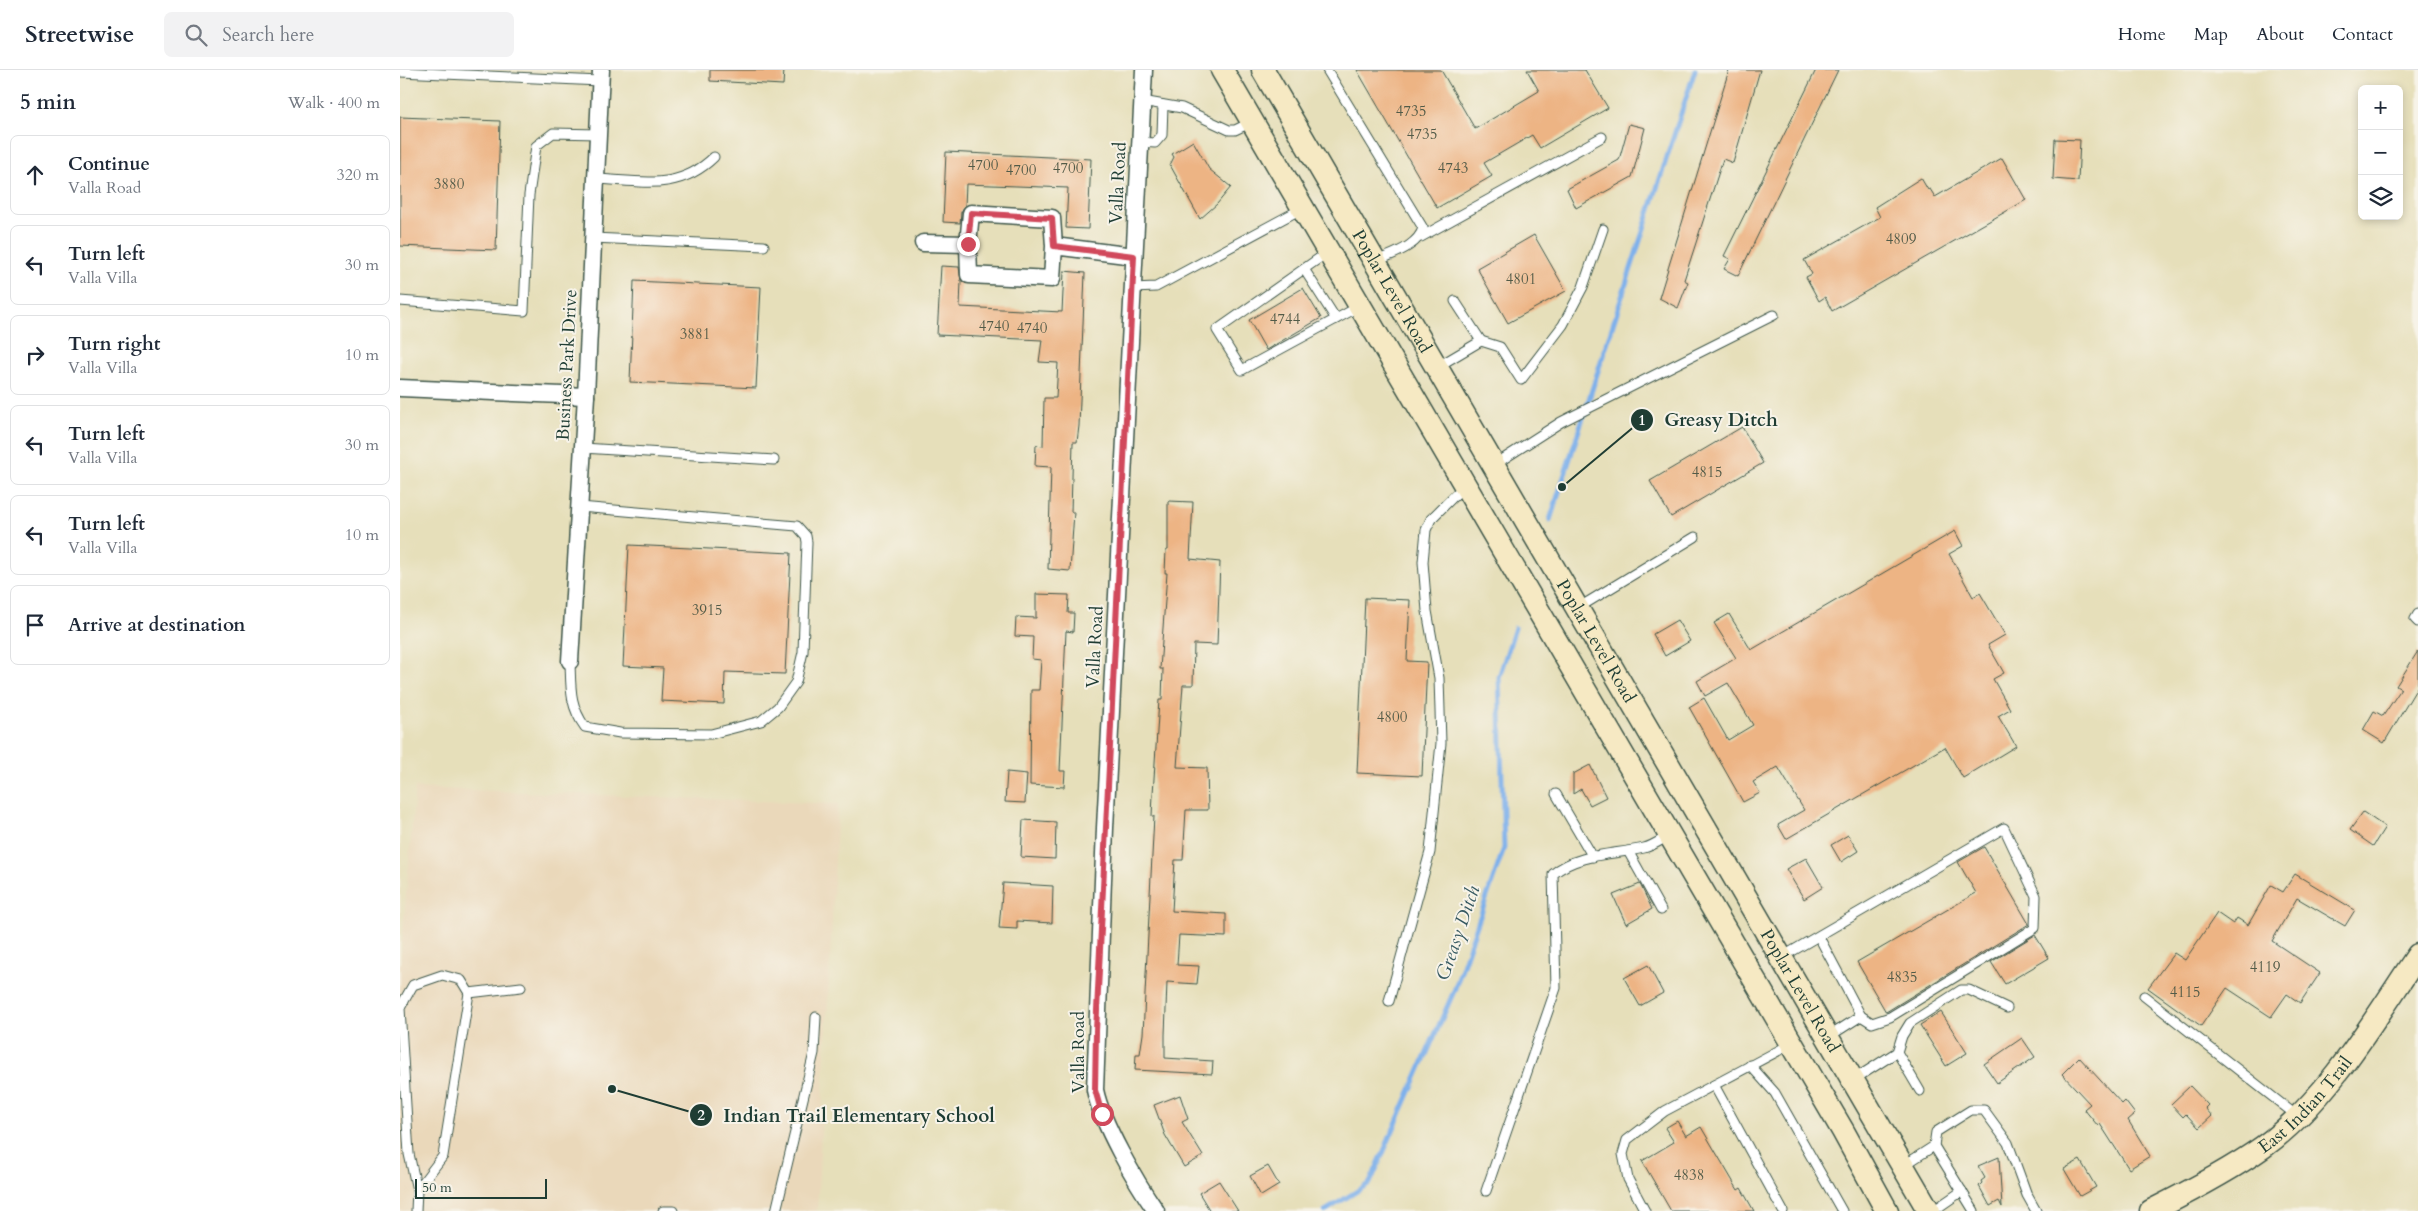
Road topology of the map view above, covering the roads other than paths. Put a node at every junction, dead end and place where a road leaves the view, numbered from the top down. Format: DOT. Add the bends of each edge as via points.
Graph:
graph roads {
  1 [pos="1144,70"];
  2 [pos="1222,70"];
  3 [pos="1263,70"];
  4 [pos="1327,70"];
  5 [pos="400,72"];
  6 [pos="530,74"];
  7 [pos="601,75"];
  8 [pos="1142,101"];
  9 [pos="1163,105"];
  10 [pos="1252,122"];
  11 [pos="598,134"];
  12 [pos="1602,137"];
  13 [pos="1140,142"];
  14 [pos="714,157"];
  15 [pos="596,179"];
  16 [pos="1303,208"];
  17 [pos="1603,229"];
  18 [pos="1421,237"];
  19 [pos="593,238"];
  20 [pos="923,244"];
  21 [pos="968,244"];
  22 [pos="764,246"];
  23 [pos="1054,246"];
  24 [pos="1328,252"];
  25 [pos="1134,256"];
  26 [pos="1375,262"];
  27 [pos="1304,269"];
  28 [pos="1133,288"];
  29 [pos="1456,300"];
  30 [pos="400,301"];
  31 [pos="1360,306"];
  32 [pos="1774,315"];
  33 [pos="1336,319"];
  34 [pos="1481,341"];
  35 [pos="1437,368"];
  36 [pos="400,388"];
  37 [pos="586,396"];
  38 [pos="583,448"];
  39 [pos="774,460"];
  40 [pos="1493,465"];
  41 [pos="1465,485"];
  42 [pos="580,507"];
  43 [pos="1695,537"];
  44 [pos="1577,609"];
  45 [pos="2418,614"];
  46 [pos="2418,622"];
  47 [pos="570,661"];
  48 [pos="1556,794"];
  49 [pos="1669,836"];
  50 [pos="1628,851"];
  51 [pos="1592,857"];
  52 [pos="1661,910"];
  53 [pos="1818,937"];
  54 [pos="2418,955"];
  55 [pos="1782,957"];
  56 [pos="522,987"];
  57 [pos="469,993"];
  58 [pos="2144,996"];
  59 [pos="1389,1001"];
  60 [pos="2007,1008"];
  61 [pos="1861,1016"];
  62 [pos="816,1017"];
  63 [pos="1828,1037"];
  64 [pos="1791,1044"];
  65 [pos="1897,1052"];
  66 [pos="1750,1065"];
  67 [pos="1852,1080"];
  68 [pos="1714,1085"];
  69 [pos="1920,1091"];
  70 [pos="2298,1116"];
  71 [pos="1934,1146"];
  72 [pos="1903,1166"];
  73 [pos="417,1190"];
  74 [pos="1486,1191"];
  75 [pos="1962,1192"];
  76 [pos="416,1211"];
  77 [pos="663,1211"];
  78 [pos="673,1211"];
  79 [pos="776,1211"];
  80 [pos="1156,1211"];
  81 [pos="1645,1211"];
  82 [pos="1783,1211"];
  83 [pos="1842,1211"];
  84 [pos="1887,1211"];
  85 [pos="1929,1211"];
  86 [pos="1933,1211"];
  87 [pos="1974,1211"];
  88 [pos="2036,1211"];
  89 [pos="2151,1211"];
  1 -- 8 [label="street, Valla Road"];
  2 -- 10 [label="main road, Poplar Level Road"];
  3 -- 26 [label="main road, Poplar Level Road"];
  4 -- 18 [label="lane" via="1423,228"];
  5 -- 6 [label="lane"];
  6 -- 7 [label="lane"];
  7 -- 11 [label="street, Business Park Drive"];
  8 -- 9 [label="lane"];
  8 -- 13 [label="street, Valla Road"];
  9 -- 10 [label="lane" via="1182,108 1229,130"];
  9 -- 13 [label="lane" via="1162,135 1155,142"];
  10 -- 16 [label="main road, Poplar Level Road"];
  11 -- 15 [label="street, Business Park Drive"];
  11 -- 30 [label="lane" via="553,133 536,146 529,196 524,311"];
  12 -- 18 [label="lane"];
  13 -- 25 [label="street, Valla Road"];
  14 -- 15 [label="lane" via="683,179 669,182"];
  15 -- 19 [label="street, Business Park Drive"];
  16 -- 24 [label="main road, Poplar Level Road"];
  16 -- 28 [label="lane" via="1156,287"];
  17 -- 34 [label="lane" via="1582,287 1561,328 1521,380 1500,347"];
  18 -- 26 [label="lane"];
  19 -- 22 [label="lane"];
  19 -- 37 [label="street, Business Park Drive"];
  20 -- 21 [label="street"];
  21 -- 23 [label="street" via="971,213 1052,218"];
  21 -- 23 [label="street" via="969,275 1052,279"];
  23 -- 25 [label="street"];
  24 -- 27 [label="lane"];
  24 -- 31 [label="main road, Poplar Level Road"];
  25 -- 28 [label="street, Valla Road"];
  26 -- 35 [label="main road, Poplar Level Road"];
  27 -- 33 [label="lane"];
  27 -- 33 [label="lane" via="1217,330 1242,370"];
  28 -- 80 [label="street, Valla Road" via="1095,1090 1102,1114"];
  29 -- 34 [label="lane"];
  31 -- 33 [label="lane"];
  31 -- 41 [label="main road, Poplar Level Road"];
  32 -- 40 [label="lane" via="1567,419"];
  34 -- 35 [label="lane"];
  35 -- 40 [label="main road, Poplar Level Road"];
  36 -- 37 [label="street"];
  37 -- 38 [label="street, Business Park Drive"];
  38 -- 39 [label="lane"];
  38 -- 42 [label="street, Business Park Drive"];
  40 -- 44 [label="main road, Poplar Level Road"];
  41 -- 49 [label="main road, Poplar Level Road"];
  41 -- 59 [label="lane" via="1431,519 1426,530 1423,562 1438,678 1441,743 1430,852"];
  42 -- 47 [label="street, Business Park Drive"];
  42 -- 47 [label="lane" via="797,526 807,542 803,652 796,682 778,707 761,721 711,734 620,733 585,727 575,713"];
  43 -- 44 [label="lane"];
  44 -- 55 [label="main road, Poplar Level Road"];
  45 -- 46 [label="lane" via="2414,620"];
  48 -- 51 [label="lane"];
  49 -- 50 [label="lane" via="1647,848"];
  49 -- 64 [label="main road, Poplar Level Road"];
  50 -- 51 [label="lane"];
  50 -- 52 [label="lane"];
  51 -- 74 [label="lane" via="1564,865 1552,874 1556,988"];
  53 -- 55 [label="lane"];
  53 -- 61 [label="lane"];
  53 -- 61 [label="lane" via="2004,828 2036,896 2035,928 1890,1017 1872,1023"];
  54 -- 70 [label="main road, East Indian Trail" via="2346,1059"];
  55 -- 63 [label="main road, Poplar Level Road"];
  56 -- 57 [label="lane"];
  57 -- 73 [label="lane" via="443,1156"];
  57 -- 73 [label="lane" via="461,980 442,975 413,985 400,1008 409,1154"];
  58 -- 70 [label="lane"];
  60 -- 65 [label="lane" via="1969,990 1961,990 1910,1023"];
  61 -- 63 [label="lane"];
  62 -- 79 [label="lane" via="814,1053"];
  63 -- 67 [label="main road, Poplar Level Road"];
  64 -- 66 [label="lane"];
  64 -- 84 [label="main road, Poplar Level Road"];
  65 -- 67 [label="lane"];
  65 -- 69 [label="lane"];
  66 -- 68 [label="lane"];
  66 -- 83 [label="lane" via="1775,1093"];
  67 -- 72 [label="main road, Poplar Level Road"];
  68 -- 81 [label="lane" via="1665,1111 1627,1140 1623,1154 1628,1179"];
  68 -- 82 [label="lane"];
  70 -- 89 [label="main road, East Indian Trail" via="2264,1146"];
  71 -- 72 [label="lane"];
  71 -- 75 [label="lane"];
  71 -- 88 [label="lane" via="1936,1132 1971,1110 1984,1110 2008,1143"];
  72 -- 85 [label="main road, Poplar Level Road"];
  73 -- 76 [label="lane"];
  75 -- 86 [label="lane"];
  75 -- 87 [label="lane"];
  77 -- 78 [label="lane"];
}
